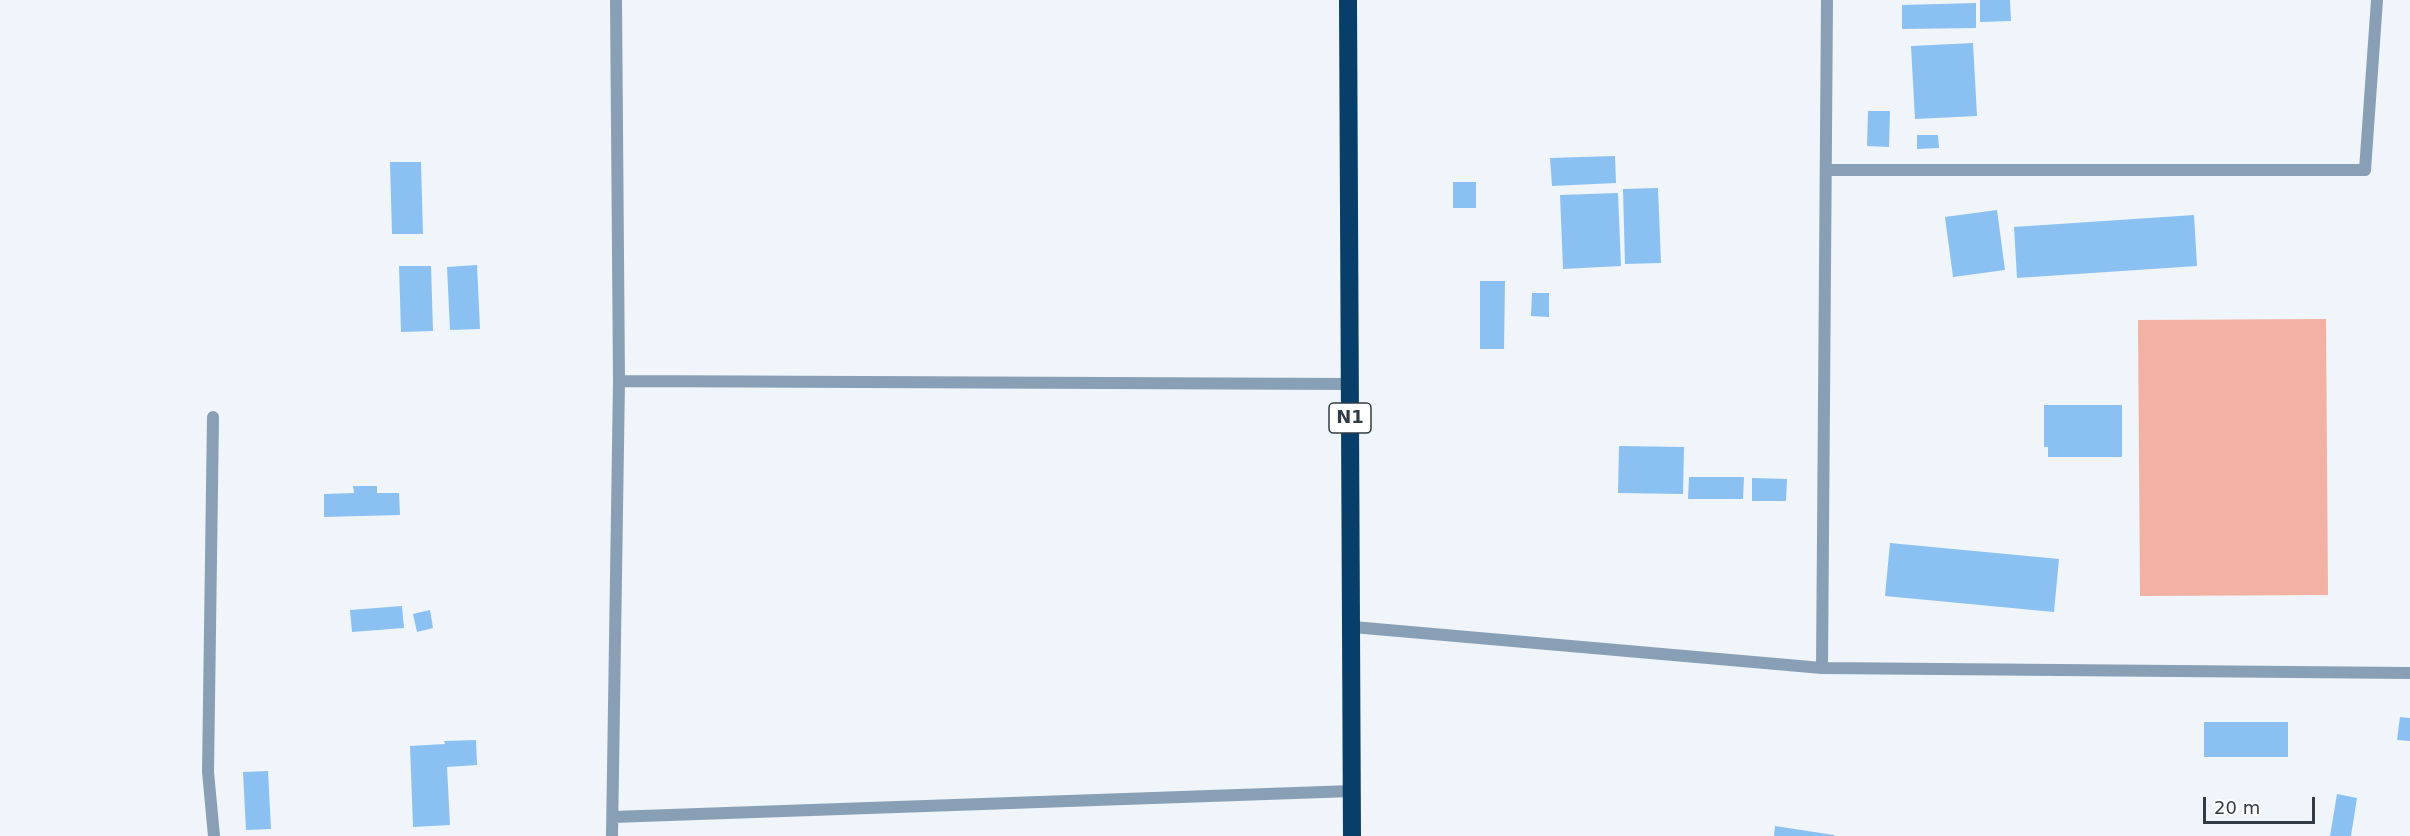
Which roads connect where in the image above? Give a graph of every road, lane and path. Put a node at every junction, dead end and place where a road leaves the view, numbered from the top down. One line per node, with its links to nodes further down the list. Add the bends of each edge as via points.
1 (616, 0): 6 (street)
2 (1348, 0): 7 (highway, N1)
3 (1827, 0): 5 (street)
4 (2377, 0): 5 (street, via 2365,170)
5 (1826, 171): 10 (street)
6 (619, 381): 7 (street); 13 (street)
7 (1350, 384): 9 (highway, N1)
8 (213, 417): 14 (street, via 208,772)
9 (1353, 627): 10 (street); 12 (highway, N1)
10 (1822, 668): 11 (street)
11 (2410, 673)
12 (1352, 791): 13 (street); 16 (highway, N1)
13 (613, 817): 15 (street)
14 (214, 836)
15 (612, 836)
16 (1352, 836)

